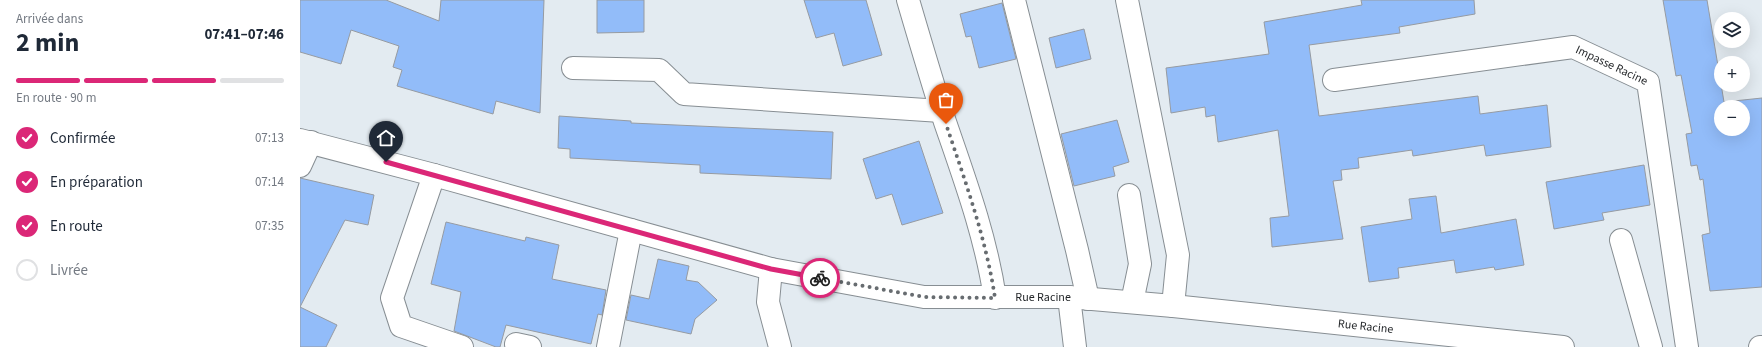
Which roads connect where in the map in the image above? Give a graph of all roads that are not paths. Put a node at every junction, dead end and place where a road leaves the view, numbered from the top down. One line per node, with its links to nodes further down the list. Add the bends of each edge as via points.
1 (908, 0): 6 (street)
2 (1014, 0): 15 (street, via 1077,250)
3 (1127, 0): 17 (street, via 1178,255)
4 (573, 68): 6 (street, via 659,70 684,94)
5 (1334, 80): 24 (street, Impasse Racine, via 1573,47 1648,82)
6 (942, 111): 14 (street, via 977,218)
7 (306, 141): 8 (street); 9 (street, Rue Racine)
8 (300, 166)
9 (434, 175): 11 (street, Rue Racine); 18 (street, via 392,298 401,326)
10 (1129, 195): 16 (street, via 1140,264)
11 (632, 230): 13 (street, Rue Racine); 19 (street)
12 (1622, 240): 23 (street)
13 (771, 269): 14 (street, Rue Racine, via 924,297); 20 (street, via 768,302)
14 (995, 298): 15 (street, Rue Racine)
15 (1078, 298): 16 (street, Rue Racine); 21 (street)
16 (1132, 302): 17 (street, Rue Racine)
17 (1173, 306): 22 (street, Rue Racine)
18 (462, 347)
19 (608, 347)
20 (780, 347)
21 (1075, 347)
22 (1563, 347)
23 (1651, 347)
24 (1687, 347)

